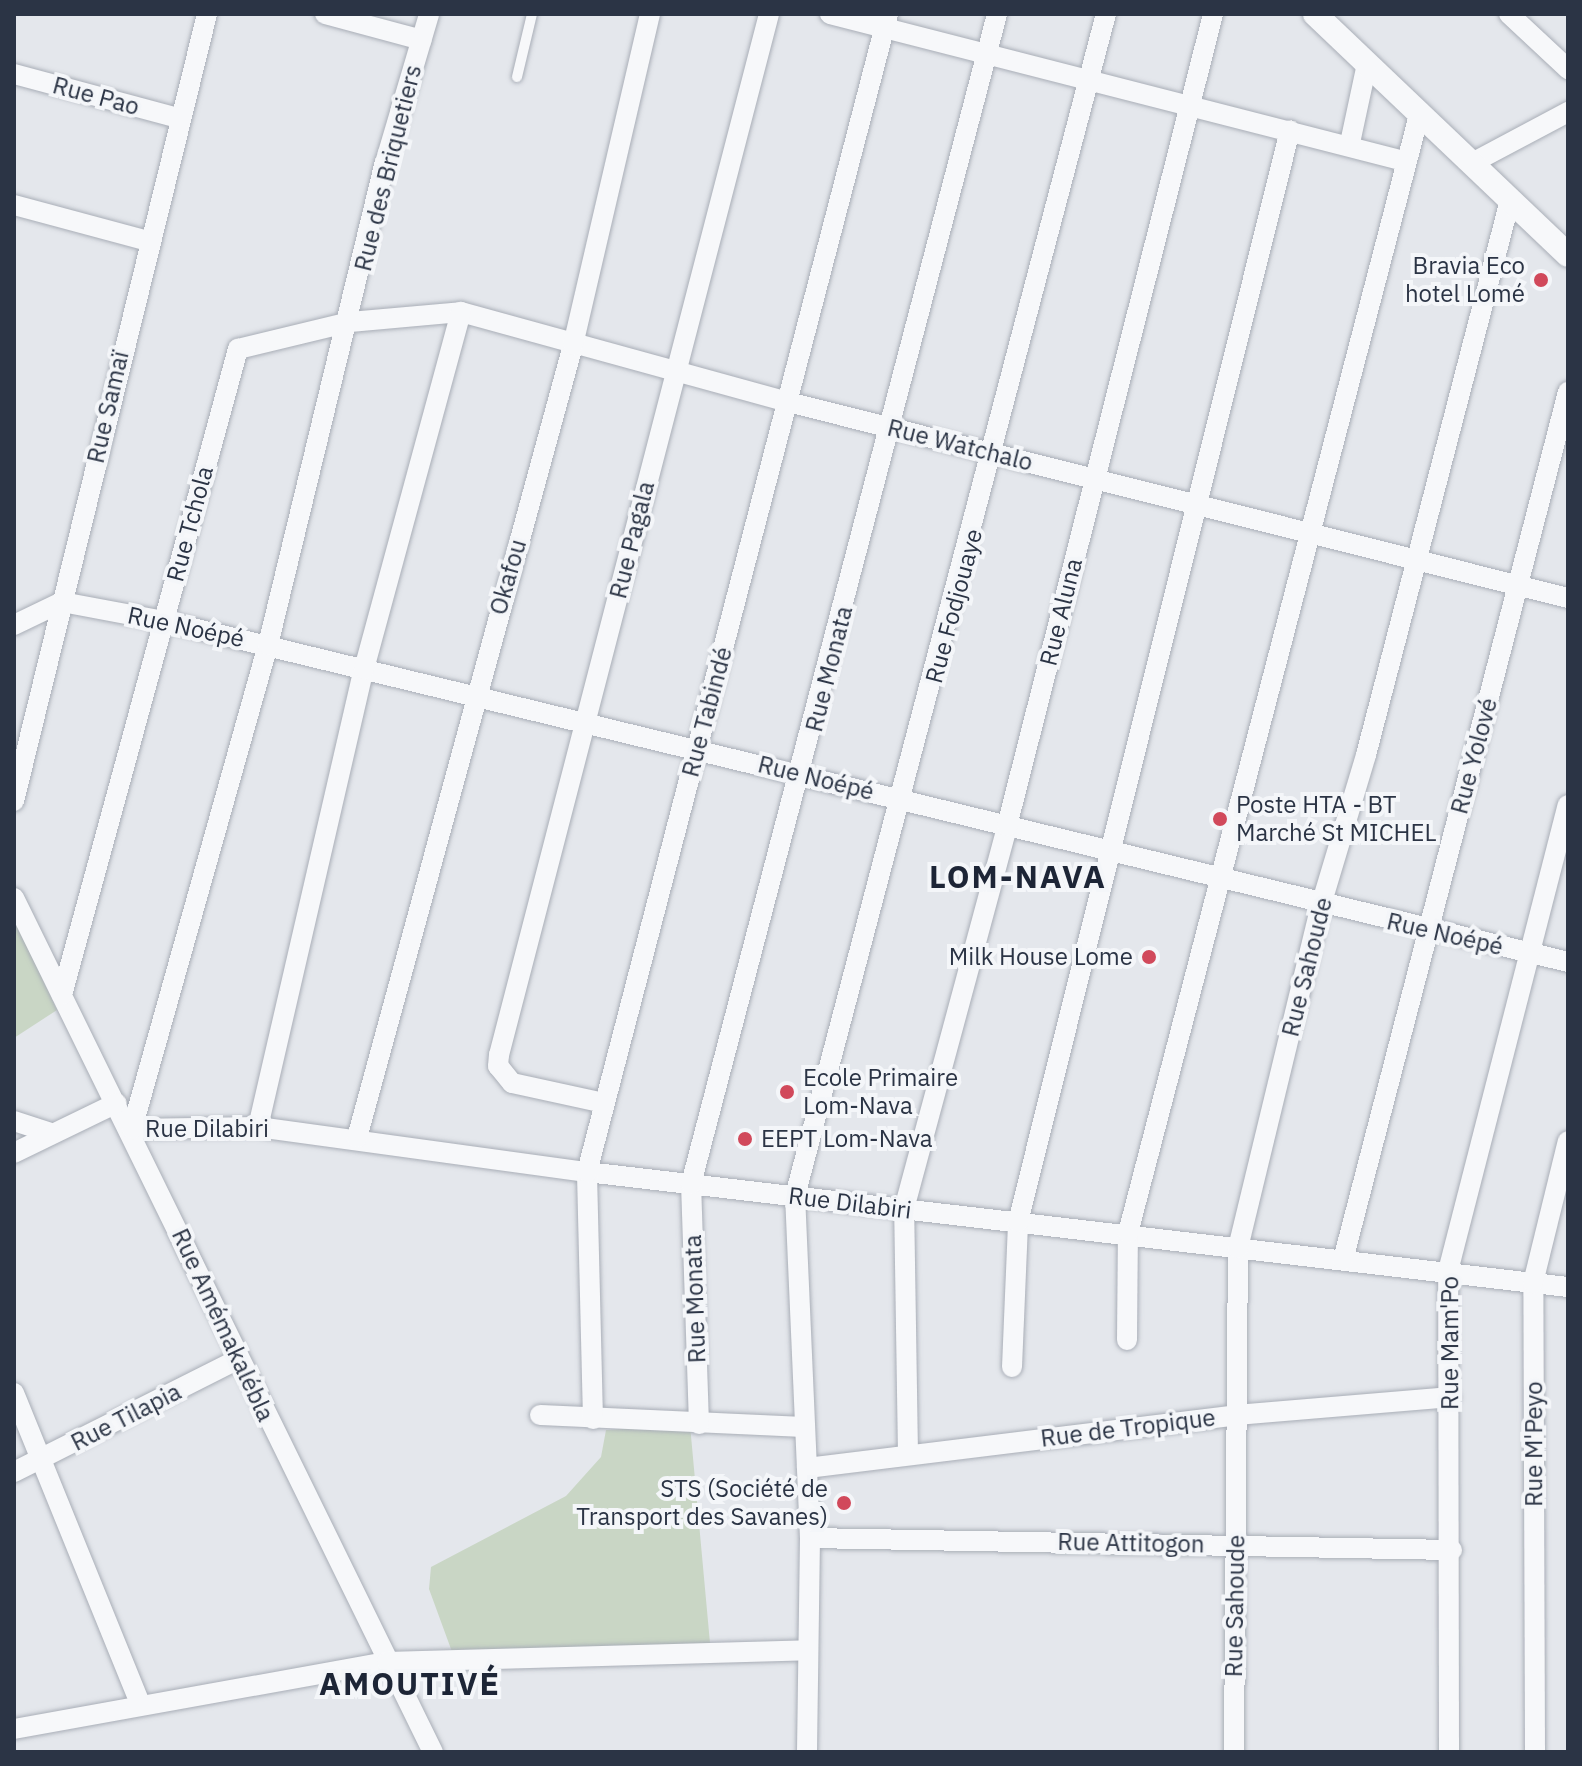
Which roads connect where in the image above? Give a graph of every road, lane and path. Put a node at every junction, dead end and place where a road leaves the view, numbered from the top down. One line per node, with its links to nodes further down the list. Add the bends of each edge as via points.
1 (207, 14): 24 (street, Rue Samaï)
2 (325, 14): 14 (street)
3 (429, 14): 14 (street, Rue des Briquetiers)
4 (532, 14): 19 (lane)
5 (650, 14): 35 (street, Okafou)
6 (769, 14): 36 (street, Rue Pagala)
7 (830, 14): 13 (street)
8 (997, 14): 15 (street, Rue Monata)
9 (1106, 14): 20 (street, Rue Fodjouaye)
10 (1213, 14): 21 (street, Rue Aluna)
11 (1315, 14): 16 (street)
12 (1509, 14): 17 (street)
13 (886, 21): 15 (street); 38 (street, Rue Tabindé)
14 (422, 40): 34 (street, Rue des Briquetiers, via 385,163)
15 (987, 53): 20 (street); 39 (street, Rue Monata)
16 (1367, 64): 23 (street); 26 (street)
17 (1568, 69)
18 (14, 74): 24 (street, Rue Pao)
19 (517, 77)
20 (1089, 77): 21 (street); 40 (street, Rue Fodjouaye)
21 (1191, 103): 25 (street); 41 (street, Rue Aluna)
22 (1568, 112): 28 (street)
23 (1419, 115): 27 (street); 28 (street)
24 (178, 118): 31 (street, Rue Samaï)
25 (1290, 130): 26 (street); 42 (street)
26 (1350, 143): 27 (street)
27 (1404, 161): 43 (street)
28 (1472, 163): 29 (street)
29 (1510, 200): 32 (street); 44 (street, Rue Sahoude)
30 (14, 205): 31 (street)
31 (148, 241): 47 (street, Rue Samaï)
32 (1568, 255)
33 (461, 312): 34 (street, Rue Watchalo); 35 (street, Rue Watchalo); 51 (street)
34 (350, 322): 48 (street, Rue Tchola, via 238,349); 50 (street, Rue des Briquetiers)
35 (573, 345): 36 (street, Rue Watchalo); 52 (street, Okafou)
36 (675, 371): 38 (street, Rue Watchalo); 53 (street, Rue Pagala)
37 (1568, 392): 45 (street, Rue Yolové)
38 (788, 402): 39 (street, Rue Watchalo); 54 (street, Rue Tabindé)
39 (890, 428): 40 (street, Rue Watchalo); 55 (street, Rue Monata)
40 (994, 453): 41 (street, Rue Watchalo); 56 (street, Rue Fodjouaye)
41 (1096, 478): 42 (street, Rue Watchalo); 59 (street, Rue Aluna)
42 (1197, 505): 43 (street, Rue Watchalo); 60 (street)
43 (1309, 534): 44 (street, Rue Watchalo); 61 (street)
44 (1414, 561): 45 (street, Rue Watchalo); 63 (street, Rue Sahoude, via 1366,755)
45 (1518, 585): 46 (street, Rue Watchalo); 64 (street, Rue Yolové)
46 (1568, 598)
47 (62, 602): 48 (street, Rue Noépé); 49 (street); 57 (street, Rue Samaï)
48 (164, 621): 50 (street, Rue Noépé); 67 (street, Rue Tchola)
49 (14, 625)
50 (268, 645): 51 (street, Rue Noépé); 72 (street, Rue des Briquetiers)
51 (364, 669): 52 (street, Rue Noépé); 71 (street)
52 (476, 693): 53 (street, Rue Noépé); 74 (street, Okafou)
53 (585, 720): 54 (street, Rue Noépé); 69 (street, Rue Pagala, via 498,1066 512,1083)
54 (697, 748): 55 (street, Rue Noépé); 69 (street, Rue Tabindé)
55 (802, 775): 56 (street, Rue Noépé); 78 (street, Rue Monata)
56 (902, 799): 59 (street, Rue Noépé); 79 (street, Rue Fodjouaye)
57 (14, 801)
58 (1568, 805): 65 (street, Rue Mam'Po)
59 (1007, 826): 60 (street, Rue Noépé); 80 (street, Rue Aluna)
60 (1112, 851): 61 (street, Rue Noépé); 81 (street)
61 (1218, 876): 63 (street, Rue Noépé); 82 (street)
62 (14, 898): 67 (street, Rue Amémakalébla)
63 (1321, 905): 64 (street, Rue Noépé); 83 (street, Rue Sahoude)
64 (1428, 930): 65 (street, Rue Noépé); 84 (street, Rue Yolové)
65 (1529, 953): 66 (street, Rue Noépé); 85 (street, Rue Mam'Po)
66 (1568, 962)
67 (62, 995): 68 (street, Rue Amémakalébla)
68 (117, 1103): 72 (street, Rue Amémakalébla); 73 (street)
69 (604, 1103): 77 (street, Rue Tabindé)
70 (14, 1121): 73 (street)
71 (258, 1127): 72 (street, Rue Dilabiri); 74 (street, Rue Dilabiri)
72 (132, 1129): 89 (street, Rue Amémakalébla)
73 (50, 1133): 76 (street)
74 (357, 1138): 77 (street, Rue Dilabiri)
75 (1568, 1141): 86 (street, Rue M'Peyo)
76 (14, 1153)
77 (587, 1172): 78 (street, Rue Dilabiri); 95 (street, Rue Tabindé)
78 (691, 1184): 79 (street, Rue Dilabiri); 96 (street, Rue Monata)
79 (795, 1196): 80 (street, Rue Dilabiri); 97 (street, Rue Fodjouaye)
80 (904, 1209): 81 (street, Rue Dilabiri); 98 (street, Rue Aluna)
81 (1018, 1222): 82 (street, Rue Dilabiri); 90 (street)
82 (1128, 1233): 83 (street, Rue Dilabiri); 88 (street)
83 (1238, 1248): 84 (street, Rue Dilabiri); 94 (street, Rue Sahoude)
84 (1343, 1260): 85 (street, Rue Dilabiri)
85 (1448, 1271): 86 (street, Rue Dilabiri); 92 (street, Rue Mam'Po)
86 (1533, 1283): 87 (street, Rue Dilabiri); 113 (street, Rue M'Peyo)
87 (1568, 1287)
88 (1127, 1340)
89 (237, 1360): 99 (street, Rue Tilapia); 106 (street, Rue Amémakalébla)
90 (1012, 1367)
91 (14, 1393): 99 (street)
92 (1450, 1397): 94 (street, Rue de Tropique); 104 (street, Rue Mam'Po)
93 (540, 1415): 95 (street)
94 (1237, 1415): 98 (street, Rue de Tropique); 103 (street, Rue Sahoude)
95 (593, 1419): 96 (street)
96 (699, 1424): 97 (street)
97 (805, 1427): 100 (street, Rue Fodjouaye)
98 (908, 1454): 100 (street, Rue de Tropique)
99 (45, 1458): 101 (street, Rue Tilapia); 107 (street)
100 (807, 1468): 102 (street, Rue Fodjouaye)
101 (14, 1472)
102 (810, 1538): 103 (street, Rue Attitogon); 105 (street, Rue Fodjouaye)
103 (1236, 1544): 104 (street, Rue Attitogon); 111 (street, Rue Sahoude)
104 (1452, 1550): 112 (street, Rue Mam'Po)
105 (808, 1650): 106 (street); 110 (street, Rue Fodjouaye)
106 (387, 1662): 107 (street); 109 (street, Rue Amémakalébla)
107 (141, 1705): 108 (street)
108 (14, 1729)
109 (433, 1752)
110 (807, 1752)
111 (1234, 1752)
112 (1449, 1752)
113 (1535, 1752)

